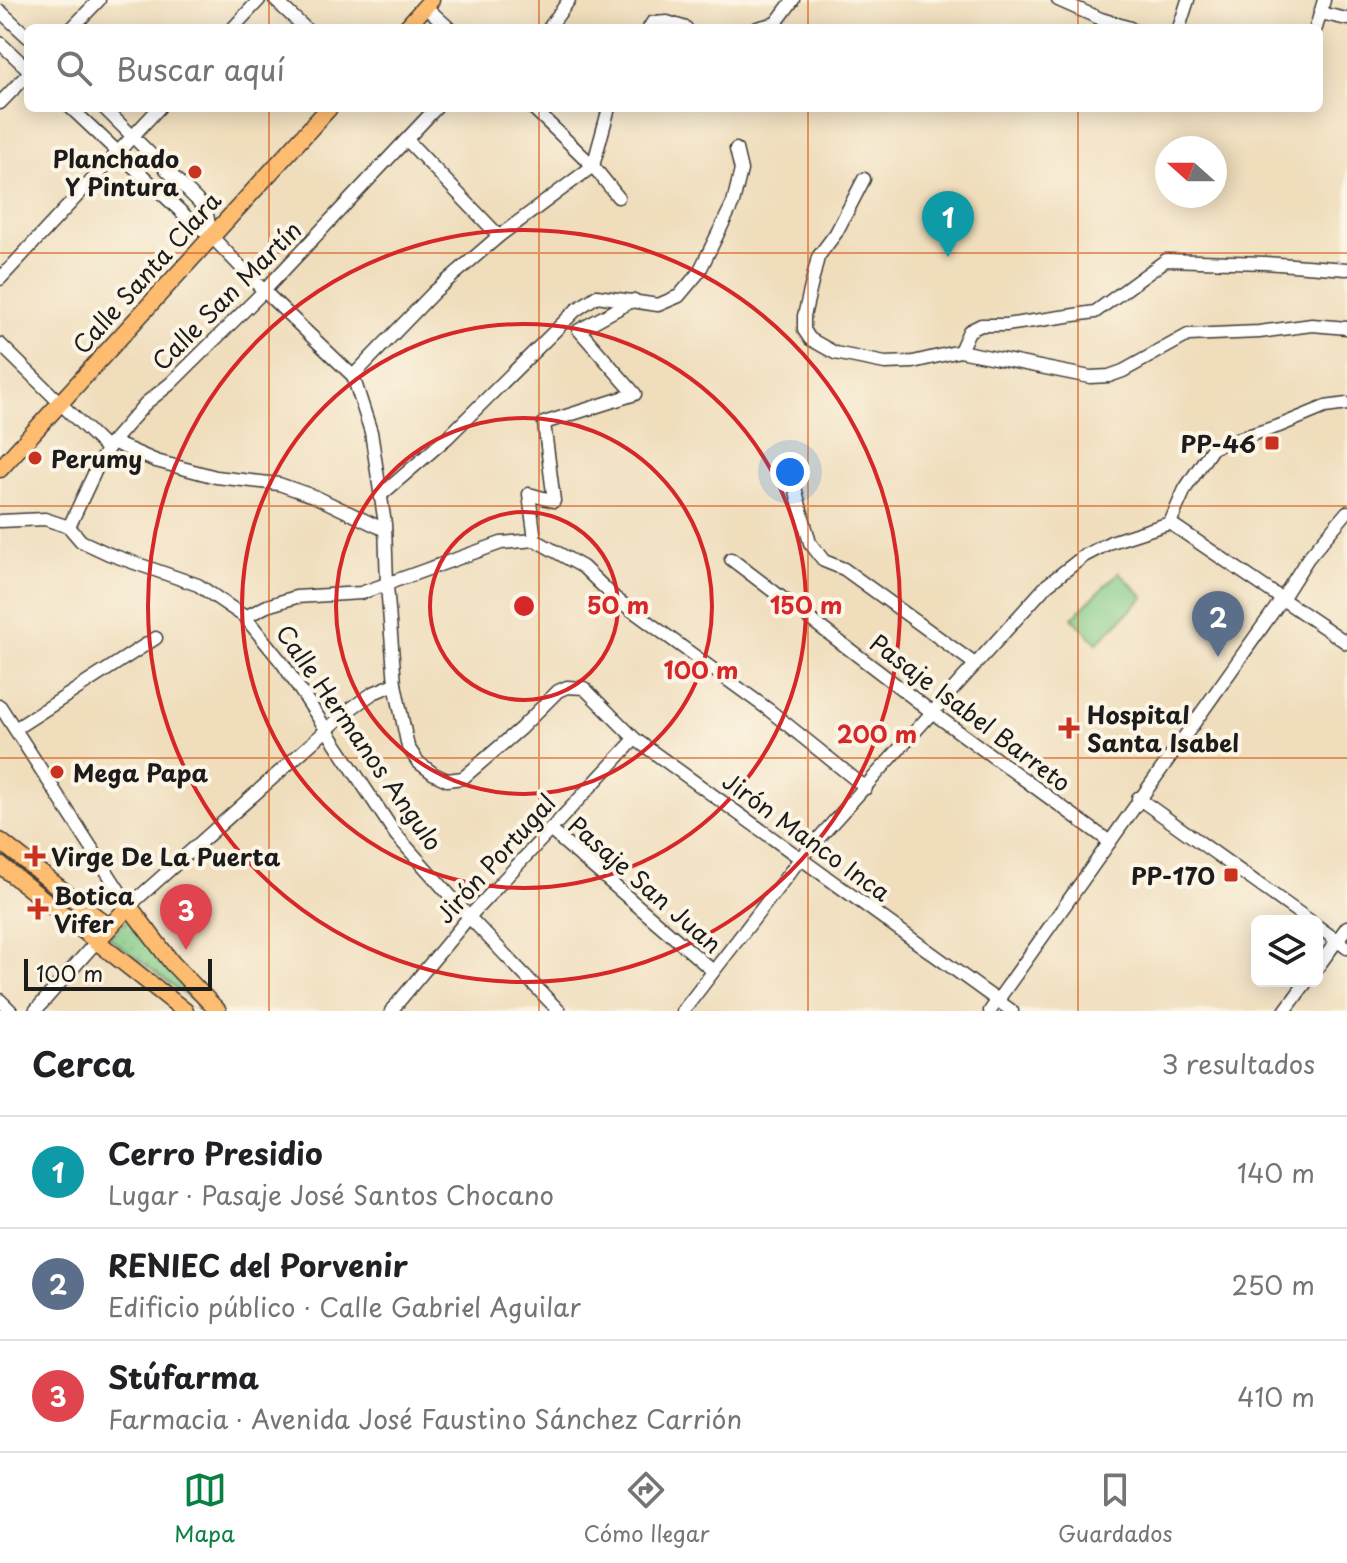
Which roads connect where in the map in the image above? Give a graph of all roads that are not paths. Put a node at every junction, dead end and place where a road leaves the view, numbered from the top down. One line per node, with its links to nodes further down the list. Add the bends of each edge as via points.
1 (99, 0): 12 (street)
2 (259, 0): 13 (street)
3 (275, 0): 14 (street)
4 (569, 0): 17 (street)
5 (793, 0): 20 (street)
6 (1058, 0): 21 (street)
7 (1188, 0): 22 (street)
8 (429, 4): 15 (main road); 16 (street)
9 (1322, 7): 11 (street)
10 (0, 11): 23 (street)
11 (1347, 19)
12 (76, 24)
13 (237, 24)
14 (301, 24)
15 (410, 24)
16 (446, 24)
17 (552, 24)
18 (651, 24): 19 (street)
19 (673, 24)
20 (772, 24)
21 (1117, 24)
22 (1180, 24)
23 (24, 33)
24 (0, 43): 25 (street)
25 (24, 67)
26 (24, 76): 27 (street)
27 (0, 103)
28 (75, 112): 38 (street)
29 (108, 112): 35 (street)
30 (155, 112): 35 (street)
31 (325, 112): 42 (main road, Calle Santa Clara)
32 (432, 112): 36 (street, Calle San Martín)
33 (537, 112): 39 (street)
34 (608, 112): 39 (street)
35 (133, 135): 38 (street); 42 (street, via 206,209)
36 (407, 140): 43 (street); 46 (street, Calle San Martín)
37 (736, 149): 47 (street, via 741,170 733,203 699,272 679,296 658,305)
38 (119, 151): 42 (street); 45 (street)
39 (593, 166): 41 (street); 43 (street)
40 (864, 179): 50 (street, via 818,257 804,330 835,353 885,363)
41 (618, 197)
42 (211, 236): 46 (street); 52 (main road, Calle Santa Clara)
43 (499, 236): 51 (street, via 434,292)
44 (1347, 269): 50 (street, via 1166,260 1095,312 981,325 969,331)
45 (0, 279)
46 (264, 291): 51 (street); 54 (street, Calle San Martín, via 146,403)
47 (634, 300): 57 (street, via 597,296 576,310 448,437); 63 (street, via 579,330 635,394 544,423 554,501 529,494)
48 (1347, 328): 50 (street, via 1312,325 1188,335 1109,376 1090,377)
49 (0, 344): 52 (street)
50 (960, 351)
51 (353, 376): 57 (street, via 371,432)
52 (59, 403): 54 (street); 55 (main road, Calle Santa Clara)
53 (1347, 404): 60 (street, via 1213,447)
54 (110, 446): 61 (street, Calle San Martín); 62 (street, via 216,477 279,484)
55 (0, 469)
56 (794, 484): 70 (street, via 810,543 824,561 844,569)
57 (381, 495): 62 (street)
58 (1347, 512): 66 (street)
59 (0, 521): 61 (street, Calle Hermanos Angulo, via 45,519)
60 (1170, 523): 66 (street); 70 (street, via 1084,556 1047,585)
61 (69, 527): 67 (street, Calle Hermanos Angulo, via 81,541 109,554 198,585)
62 (385, 530): 65 (street)
63 (535, 540): 65 (street, via 501,543); 77 (street, via 583,567 615,598)
64 (731, 559): 73 (street, Pasaje Isabel Barreto)
65 (387, 585): 67 (street, via 361,593 296,597); 71 (street)
66 (1282, 599): 69 (street); 78 (street)
67 (245, 617): 75 (street, Calle Hermanos Angulo, via 283,664)
68 (156, 638): 74 (street)
69 (1347, 643)
70 (975, 664): 73 (street)
71 (395, 684): 75 (street, via 373,693); 76 (street, Jirón Manco Inca, via 408,747 418,762 447,780 463,778 567,687 584,688)
72 (0, 706): 74 (street)
73 (933, 713): 77 (street); 81 (street, Pasaje Isabel Barreto)
74 (9, 728): 84 (street)
75 (325, 731): 84 (street); 86 (street, Calle Hermanos Angulo, via 396,835)
76 (635, 739): 79 (street, Jirón Portugal); 82 (street, Jirón Manco Inca)
77 (866, 788): 82 (street)
78 (1138, 798): 81 (street); 85 (street)
79 (550, 830): 86 (street, Jirón Portugal); 93 (street, Pasaje San Juan)
80 (0, 841): 87 (main road)
81 (1110, 842): 96 (street)
82 (800, 859): 93 (street); 96 (street, Jirón Manco Inca)
83 (0, 865): 90 (main road)
84 (129, 906): 87 (main road); 100 (main road, via 172,963)
85 (1302, 915)
86 (469, 917): 101 (street, Jirón Portugal); 102 (street, Calle Hermanos Angulo)
87 (109, 927): 90 (main road)
88 (1347, 927): 91 (street)
89 (1323, 930): 91 (street)
90 (96, 942): 98 (street); 99 (main road)
91 (1342, 944): 92 (street)
92 (1323, 962)
93 (713, 971): 103 (street)
94 (1303, 987): 105 (street)
95 (0, 1000): 97 (street)
96 (994, 1006): 104 (street, Jirón Manco Inca)
97 (11, 1011)
98 (35, 1011)
99 (185, 1011)
100 (218, 1011)
101 (391, 1011)
102 (559, 1011)
103 (683, 1011)
104 (1012, 1011)
105 (1285, 1011)

